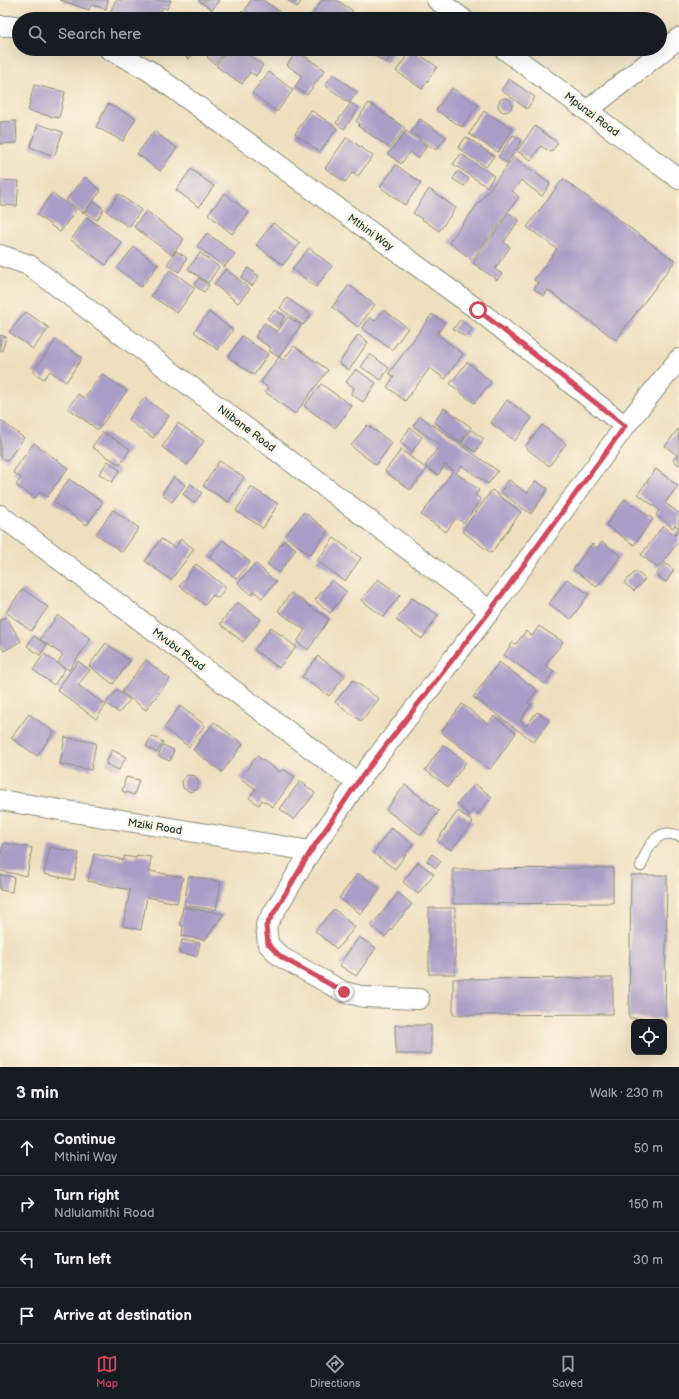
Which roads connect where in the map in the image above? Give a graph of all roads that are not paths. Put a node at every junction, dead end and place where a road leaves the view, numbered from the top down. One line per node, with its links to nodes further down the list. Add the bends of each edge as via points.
1 (437, 0): 2 (street)
2 (453, 12)
3 (0, 26): 4 (street)
4 (12, 26)
5 (679, 38): 6 (street)
6 (667, 47)
7 (122, 56): 14 (street, Mthini Way, via 148,70 478,310)
8 (514, 56): 10 (street, Mpunzi Road)
9 (656, 56): 10 (street)
10 (588, 110): 11 (street, Mpunzi Road)
11 (679, 179)
12 (0, 255): 16 (street, Ntibane Road, via 29,265)
13 (679, 360): 14 (street)
14 (625, 426): 16 (street)
15 (0, 515): 17 (street, Mvubu Road)
16 (490, 611): 17 (street)
17 (357, 783): 20 (street)
18 (0, 800): 20 (street, Mziki Road)
19 (679, 836): 21 (lane, via 662,834 654,839)
20 (311, 851): 22 (street, via 266,926 268,944 281,957 344,992 365,997)
21 (640, 866)
22 (419, 999)

